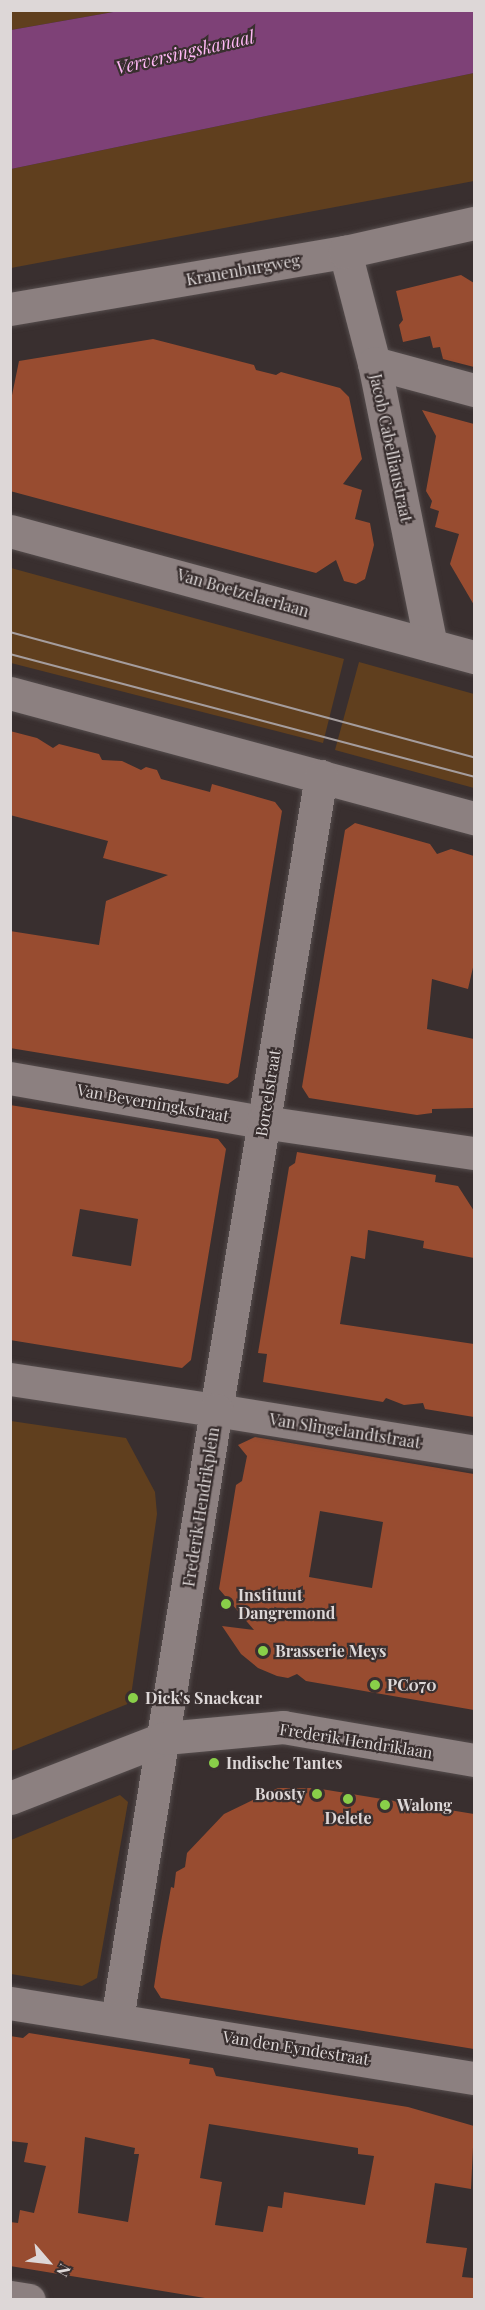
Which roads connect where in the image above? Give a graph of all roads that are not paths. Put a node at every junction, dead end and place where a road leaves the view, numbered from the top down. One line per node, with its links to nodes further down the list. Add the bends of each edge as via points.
1 (474, 223): 2 (street, Kranenburgweg)
2 (345, 252): 3 (street, Kranenburgweg); 4 (street, Jacob Cabelliaustraat)
3 (10, 309)
4 (374, 363): 5 (street); 7 (street, Jacob Cabelliaustraat)
5 (474, 390)
6 (10, 531): 7 (street, Van Boetzelaerlaan)
7 (431, 645): 8 (street, Van Boetzelaerlaan)
8 (474, 657)
9 (10, 693): 10 (street)
10 (321, 776): 11 (street); 13 (street, Boreelstraat)
11 (474, 818)
12 (10, 1078): 13 (street, Van Beverningkstraat)
13 (263, 1122): 14 (street, Van Beverningkstraat); 16 (street, Boreelstraat)
14 (474, 1153)
15 (10, 1379): 16 (street, Frederik Hendrikplein)
16 (216, 1410): 17 (street, Van Slingelandtstraat); 18 (street, Frederik Hendrikplein)
17 (474, 1452)
18 (165, 1738): 19 (street, Frederik Hendriklaan, via 283,1727); 20 (street); 22 (street, Frederik Hendrikplein)
19 (474, 1760)
20 (10, 1798)
21 (10, 2003): 22 (street)
22 (117, 2019): 23 (street, Van den Eyndestraat)
23 (474, 2078)
24 (10, 2297): 25 (street)
25 (28, 2300)

